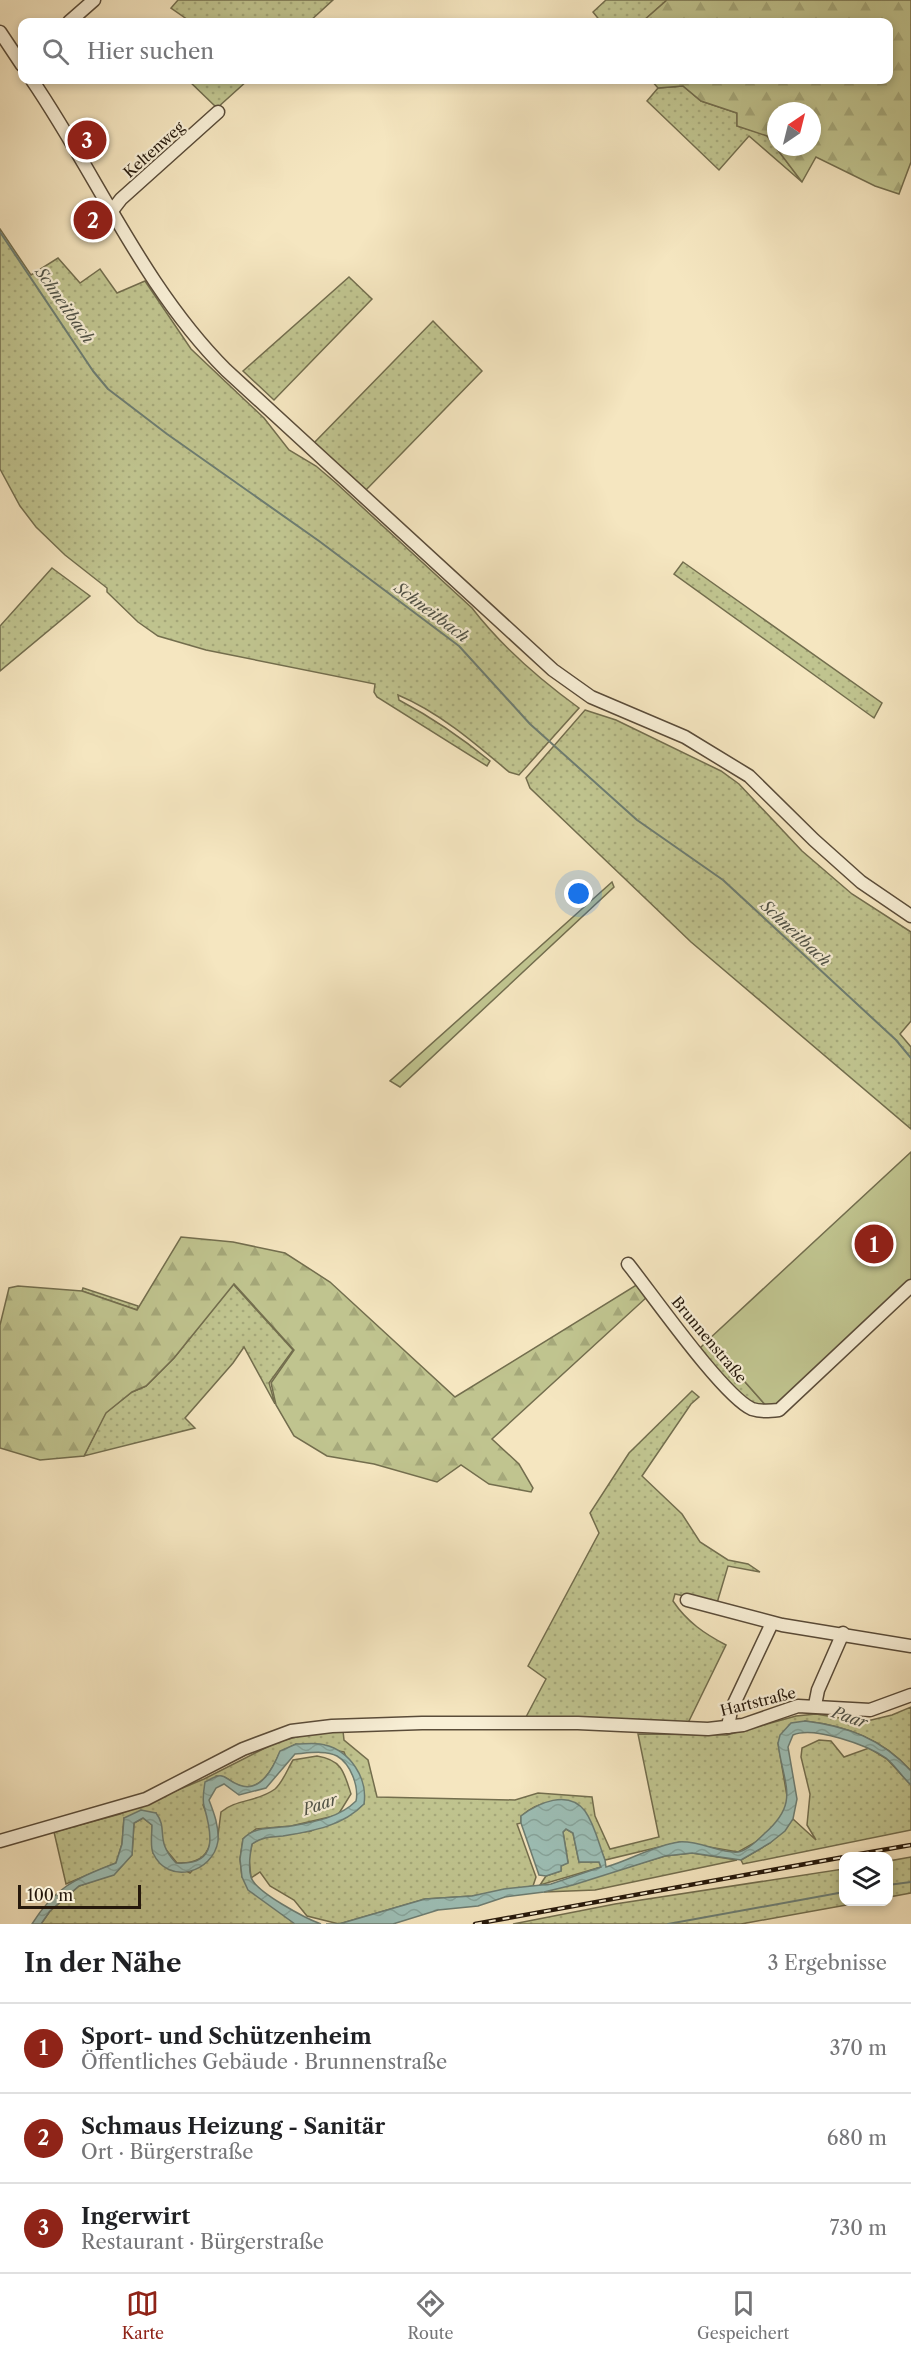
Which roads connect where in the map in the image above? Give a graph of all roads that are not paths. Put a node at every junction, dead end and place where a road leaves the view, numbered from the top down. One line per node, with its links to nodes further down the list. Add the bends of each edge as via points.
1 (94, 0): 2 (street)
2 (74, 18)
3 (0, 32): 4 (street)
4 (18, 56)
5 (34, 84): 7 (street)
6 (218, 112): 7 (street, Keltenweg)
7 (111, 212): 8 (street, via 190,330 226,370 553,670 591,697 685,737 749,776 861,882)
8 (911, 916)
9 (628, 1264): 10 (street, Brunnenstraße, via 718,1378 751,1408 765,1412 779,1410)
10 (911, 1286)
11 (687, 1600): 12 (street)
12 (772, 1623): 13 (street); 17 (street, via 731,1710)
13 (843, 1633): 14 (street); 16 (street)
14 (911, 1646)
15 (911, 1695): 16 (street, Hartstraße, via 870,1710)
16 (815, 1705): 17 (street, Hartstraße, via 787,1708)
17 (729, 1727): 18 (street, Hartstraße, via 681,1730 578,1723 422,1723 332,1725 291,1731 243,1749 146,1799)
18 (0, 1841)

